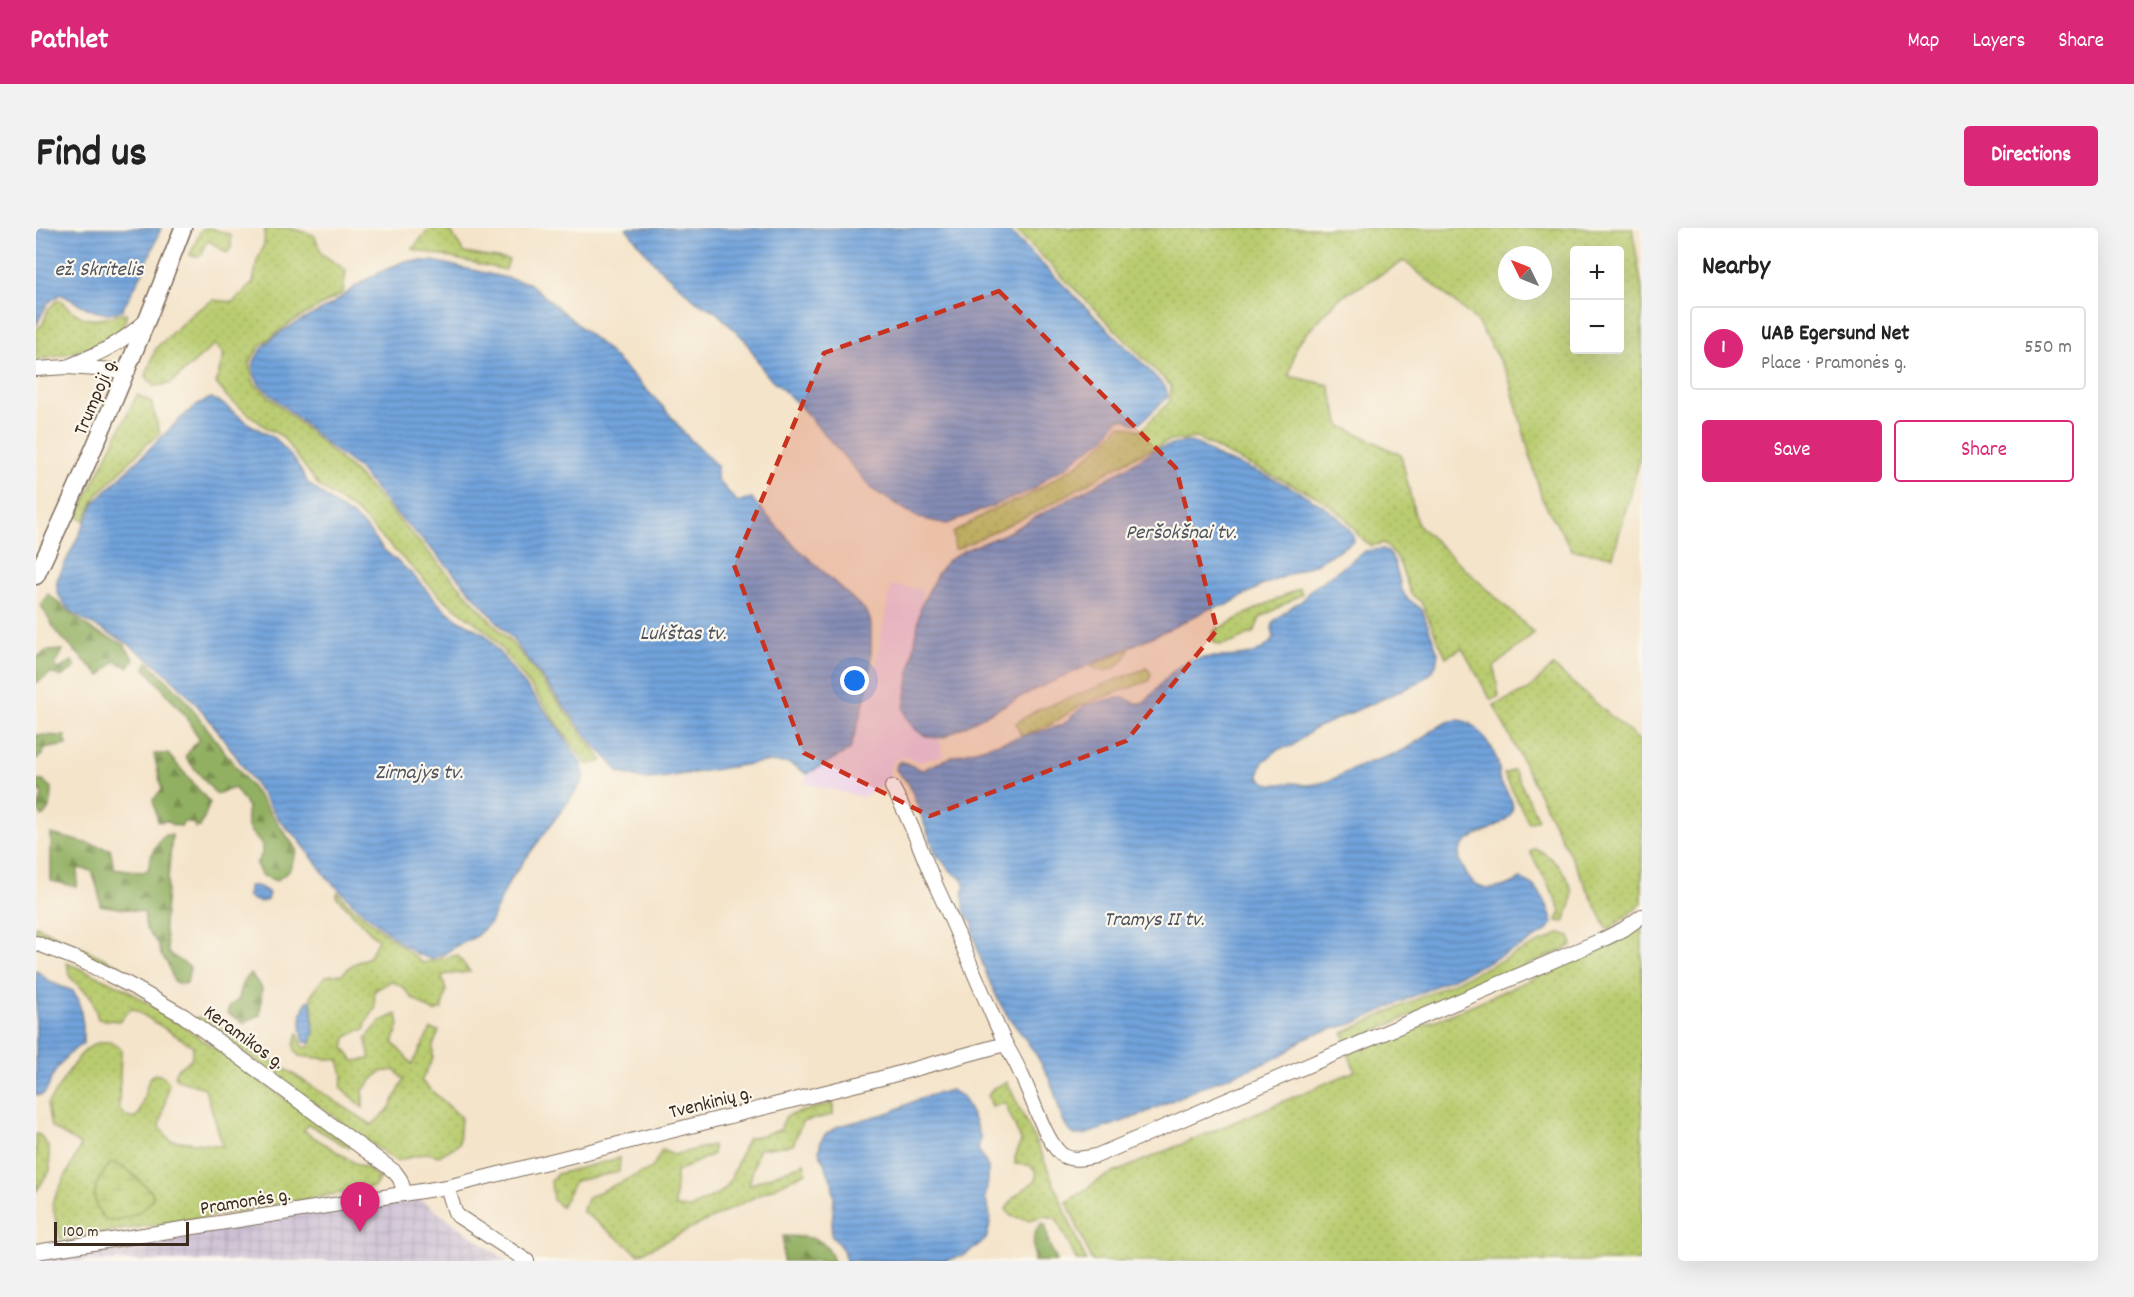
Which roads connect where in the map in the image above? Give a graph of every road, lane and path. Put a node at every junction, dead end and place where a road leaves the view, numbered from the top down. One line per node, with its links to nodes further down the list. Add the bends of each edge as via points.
1 (183, 228): 2 (main road, Trumpoji g.)
2 (149, 318): 3 (street); 6 (main road, Trumpoji g.)
3 (105, 352): 4 (street); 6 (street, via 115,356)
4 (66, 367): 5 (street); 6 (street)
5 (36, 369)
6 (128, 370): 7 (main road, Trumpoji g.)
7 (36, 576)
8 (892, 787): 11 (street)
9 (1642, 916): 11 (street, via 1604,939 1081,1159 1060,1153)
10 (36, 943): 14 (street, Keramikos g., via 84,962 188,1019 395,1172)
11 (1005, 1044): 12 (street, Tvenkinių g.)
12 (447, 1187): 13 (street, Tvenkinių g.); 16 (street, via 458,1216)
13 (424, 1191): 14 (street, Pramonės g.)
14 (405, 1194): 15 (street, Pramonės g.)
15 (36, 1252)
16 (527, 1261)

